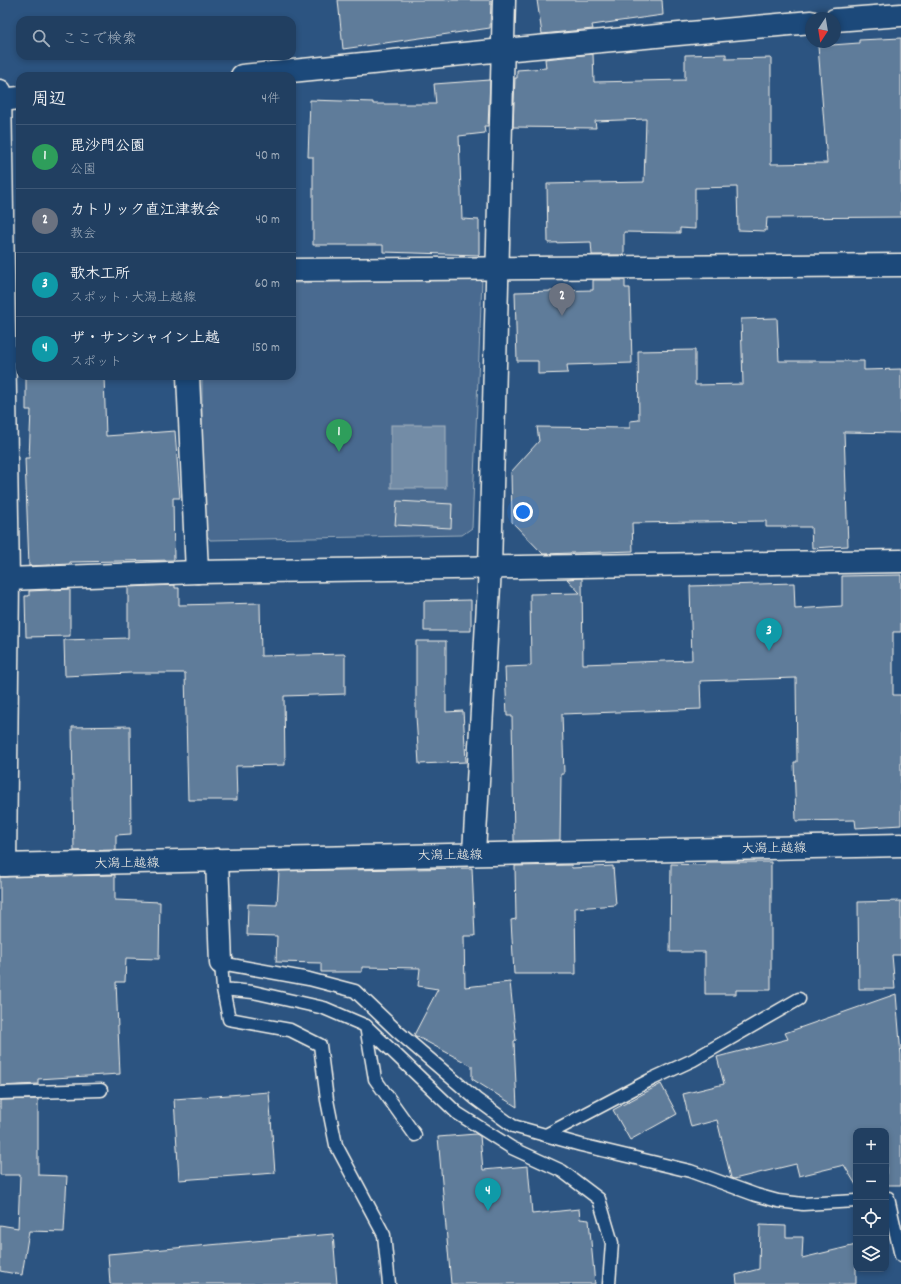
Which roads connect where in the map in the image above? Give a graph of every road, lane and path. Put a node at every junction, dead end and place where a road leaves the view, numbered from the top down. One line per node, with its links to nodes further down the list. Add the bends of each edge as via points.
1 (504, 0): 5 (street)
2 (901, 15): 3 (street)
3 (841, 20)
4 (805, 23): 5 (street)
5 (503, 50): 6 (street); 11 (street)
6 (282, 72)
7 (0, 91): 9 (street)
8 (16, 98): 9 (street)
9 (0, 100): 13 (street)
10 (901, 265): 11 (street)
11 (496, 268): 12 (street); 16 (street)
12 (296, 270)
13 (7, 275): 18 (street)
14 (188, 380): 17 (street)
15 (901, 561): 16 (street)
16 (490, 568): 17 (street); 20 (street)
17 (197, 572): 18 (street)
18 (8, 580): 22 (street)
19 (901, 845): 20 (street, 大潟上越線)
20 (474, 853): 21 (street, 大潟上越線)
21 (217, 860): 22 (street, 大潟上越線); 23 (street)
22 (3, 865)
23 (221, 963): 24 (lane); 30 (lane, via 310,979 355,991 396,1031 495,1114 513,1126)
24 (222, 989): 26 (lane, via 253,992 324,1008); 34 (lane, via 229,1019 290,1030 320,1045 336,1145 384,1235)
25 (800, 999): 30 (lane, via 693,1060)
26 (366, 1026): 29 (lane, via 375,1079); 35 (lane, via 457,1113 512,1148 562,1171 599,1199 612,1243)
27 (101, 1090): 28 (lane)
28 (0, 1093)
29 (415, 1135)
30 (546, 1135): 32 (lane, via 690,1171 756,1196 778,1201 809,1204)
31 (888, 1200): 33 (lane)
32 (853, 1201)
33 (901, 1256)
34 (389, 1284)
35 (609, 1284)

